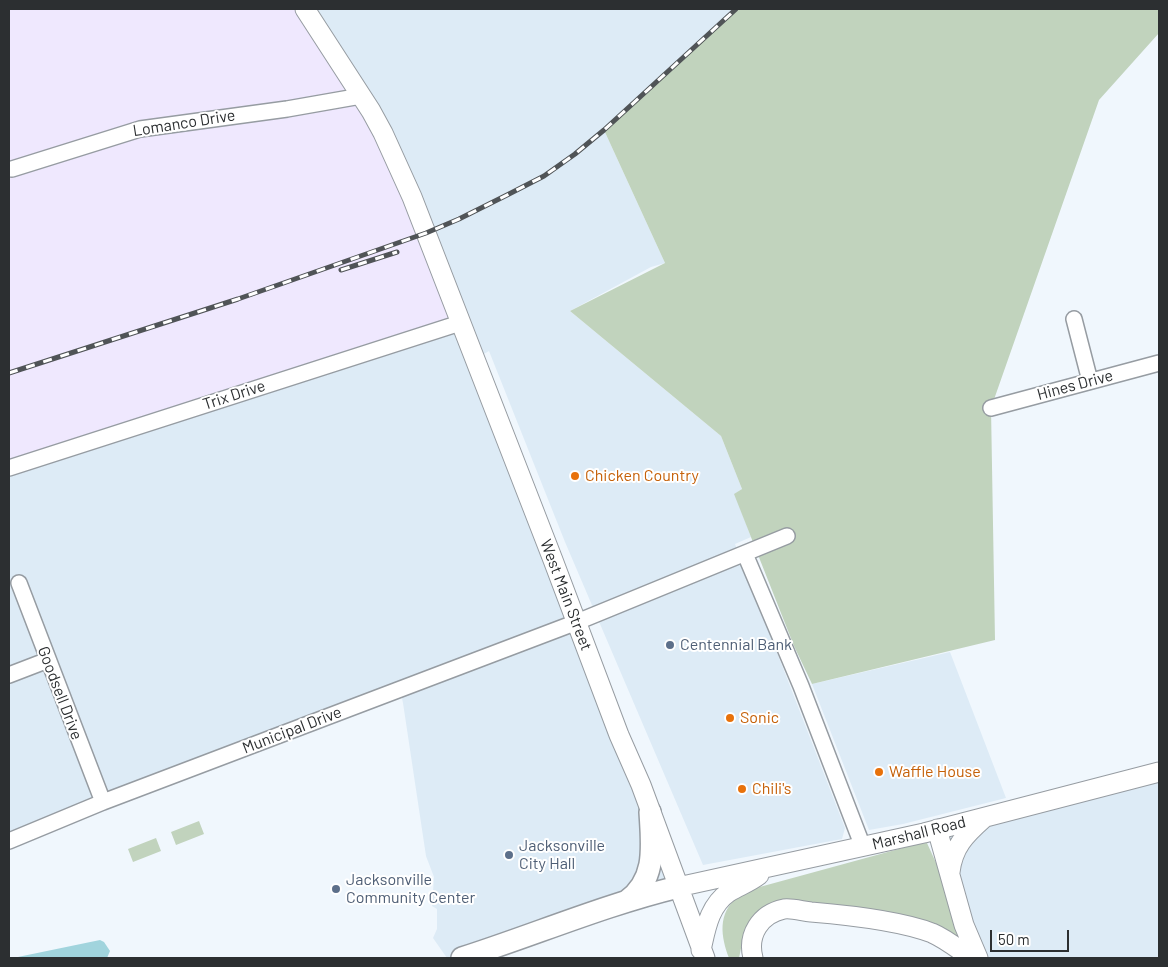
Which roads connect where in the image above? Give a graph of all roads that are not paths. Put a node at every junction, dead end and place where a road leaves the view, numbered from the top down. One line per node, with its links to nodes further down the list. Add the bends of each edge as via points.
1 (305, 9): 2 (main road, West Main Street)
2 (361, 96): 3 (street, Lomanco Drive, via 140,129); 5 (main road, West Main Street, via 384,133)
3 (12, 169)
4 (1074, 320): 7 (street)
5 (460, 323): 9 (street, Trix Drive); 13 (main road, West Main Street)
6 (1159, 363): 7 (street, Hines Drive)
7 (1090, 381): 8 (street, Hines Drive)
8 (991, 408)
9 (9, 468)
10 (787, 536): 11 (street, Municipal Drive)
11 (745, 554): 13 (street, Municipal Drive); 22 (street, via 801,686)
12 (19, 583): 14 (street, Goodsell Drive)
13 (577, 622): 17 (street, Municipal Drive); 18 (main road, West Main Street)
14 (48, 660): 15 (street); 17 (street, Goodsell Drive)
15 (9, 674)
16 (1159, 772): 19 (main road, Marshall Road)
17 (103, 802): 21 (street, Municipal Drive)
18 (650, 812): 25 (main road, West Main Street); 26 (highway, via 652,852 647,878 635,895)
19 (986, 817): 20 (main road, Marshall Road); 24 (main road, via 959,844 951,861)
20 (937, 829): 22 (main road, Marshall Road); 24 (main road)
21 (9, 841)
22 (863, 848): 23 (main road, Marshall Road)
23 (770, 867): 25 (main road, Marshall Road); 27 (main road, via 720,899 709,918)
24 (950, 874): 31 (main road, via 964,925)
25 (678, 887): 26 (highway); 27 (main road, West Main Street)
26 (625, 902): 28 (highway)
27 (703, 954)
28 (462, 958)
29 (753, 958): 30 (main road, via 752,936 757,926 785,909 920,929 945,940)
30 (970, 958)
31 (978, 958)

